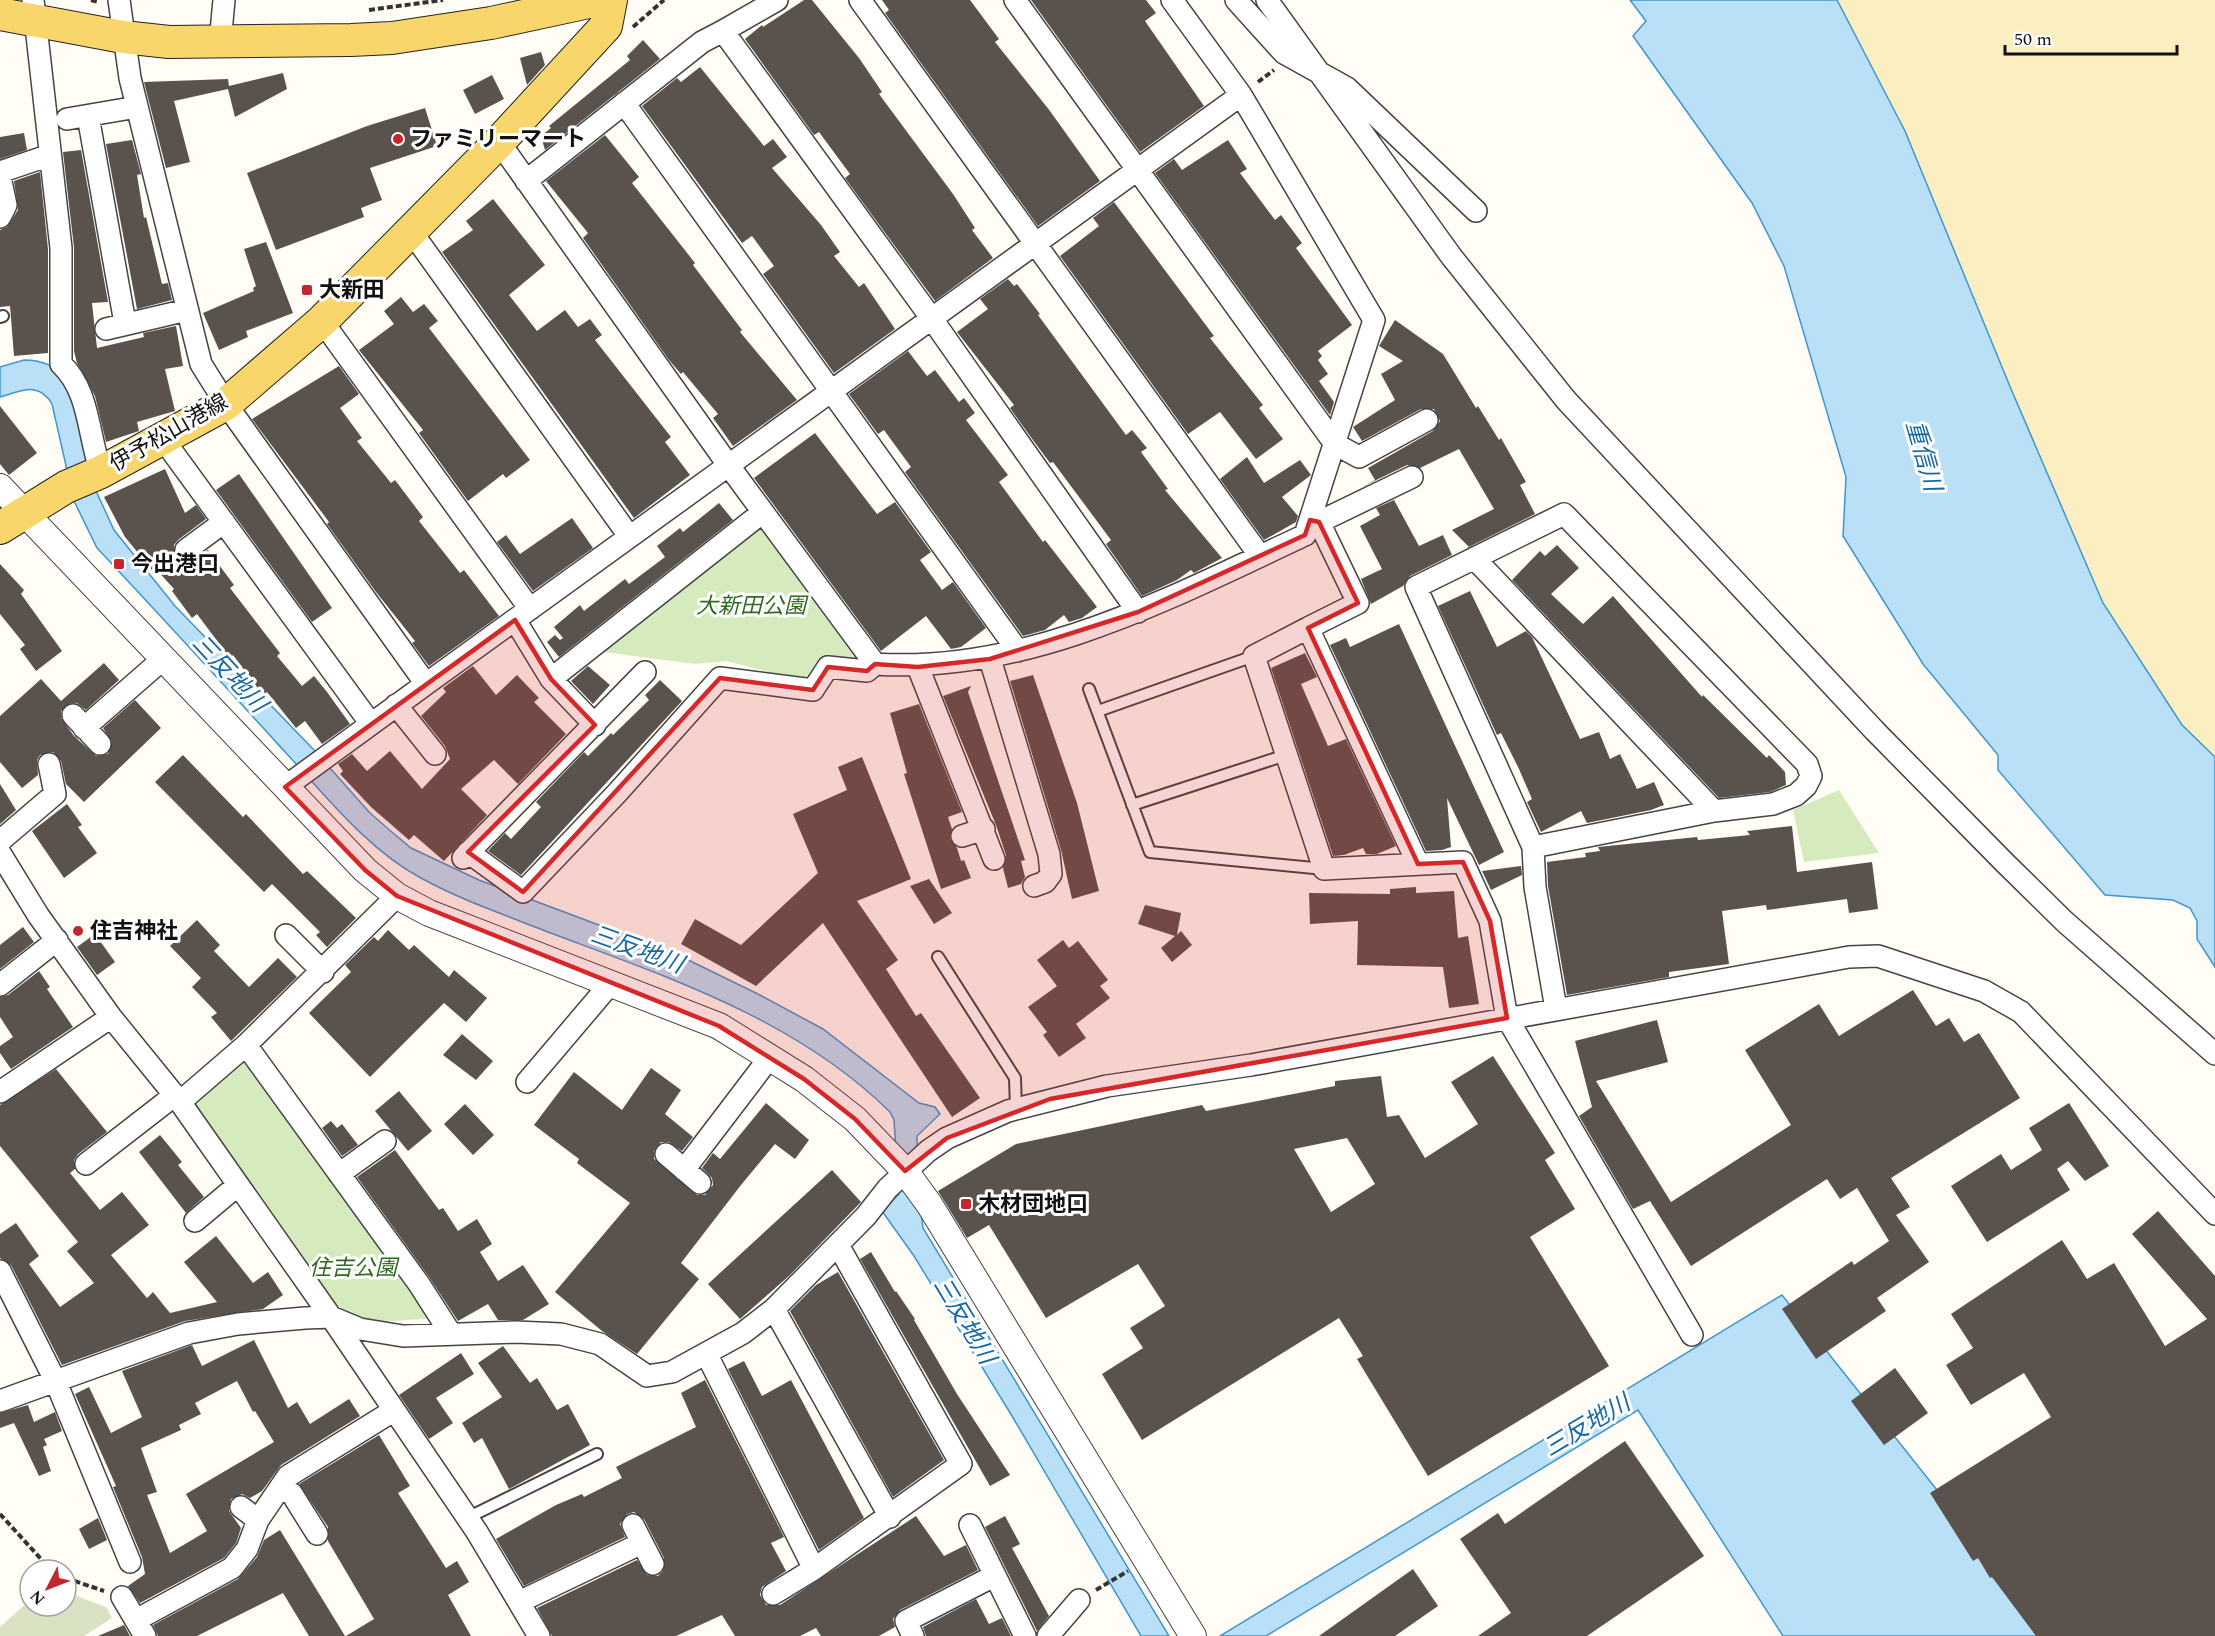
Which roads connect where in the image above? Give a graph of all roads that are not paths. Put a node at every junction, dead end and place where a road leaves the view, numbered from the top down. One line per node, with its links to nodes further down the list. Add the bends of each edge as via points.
1 (118, 0): 13 (street)
2 (224, 0): 14 (street)
3 (777, 0): 12 (street)
4 (860, 0): 29 (street)
5 (1015, 0): 23 (street)
6 (1172, 0): 16 (street)
7 (1236, 0): 15 (street, via 1284,53)
8 (1267, 0): 15 (street)
9 (594, 1): 14 (main road, 伊予松山港線, via 491,23 392,38); 21 (main road, 伊予松山港線, via 606,26)
10 (34, 10): 11 (main road, 伊予松山港線); 13 (main road, 伊予松山港線); 22 (street)
11 (0, 14)
12 (723, 31): 17 (street, via 702,42); 31 (street)
13 (123, 37): 14 (main road, 伊予松山港線); 18 (street)
14 (220, 43)
15 (1319, 71): 26 (street, via 1347,88); 94 (street, via 1451,256 1566,400 1875,731 2005,863 2064,921)
16 (1241, 95): 23 (street); 37 (street, via 1374,320)
17 (624, 104): 25 (street); 33 (street)
18 (137, 107): 19 (street); 30 (street)
19 (88, 116): 20 (street); 30 (street, via 115,326)
20 (67, 119)
21 (499, 142): 25 (street); 28 (main road, 伊予松山港線)
22 (50, 155): 24 (street); 39 (street, via 61,248 61,364 80,390)
23 (1137, 171): 29 (street); 37 (street)
24 (0, 174): 27 (street, via 6,205)
25 (526, 181): 38 (street)
26 (1476, 211)
27 (0, 217)
28 (411, 231): 32 (main road, 伊予松山港線); 46 (street)
29 (1036, 244): 31 (street); 48 (street)
30 (187, 310): 34 (street, via 201,364)
31 (932, 319): 33 (street); 50 (street)
32 (322, 321): 34 (main road, 伊予松山港線); 51 (street)
33 (833, 391): 38 (street); 53 (street)
34 (226, 404): 36 (main road, 伊予松山港線); 61 (street)
35 (1427, 420): 37 (street, via 1359,457)
36 (163, 439): 39 (main road, 伊予松山港線); 45 (street)
37 (1335, 444): 44 (street)
38 (729, 466): 42 (street); 46 (street)
39 (98, 473): 43 (main road, 伊予松山港線, via 66,487)
40 (1413, 477): 44 (street)
41 (0, 487): 43 (street)
42 (763, 512): 57 (street); 60 (street)
43 (12, 521): 55 (street)
44 (1315, 521): 48 (street, via 1305,535); 52 (street, via 1359,603)
45 (224, 522): 47 (street); 65 (street)
46 (629, 536): 51 (street)
47 (186, 550)
48 (1260, 556): 50 (street)
49 (1474, 558): 73 (street); 73 (street, via 1564,514 1807,764 1811,776 1796,795 1773,804); 77 (street, via 1416,587)
50 (1138, 612): 53 (street)
51 (523, 614): 60 (street); 61 (street)
52 (1308, 628): 54 (street); 80 (street)
53 (1018, 651): 56 (street)
54 (1254, 656): 64 (lane); 69 (street)
55 (163, 659): 67 (street, via 78,721); 71 (street)
56 (990, 659): 58 (street); 82 (street, via 1049,854 1051,874 1045,882)
57 (875, 664): 58 (street); 66 (street, via 867,671 828,667 813,690 720,678 523,892 465,855)
58 (918, 667): 74 (street)
59 (645, 672): 66 (street)
60 (551, 679): 66 (street)
61 (426, 684): 63 (street)
62 (1089, 689): 64 (lane)
63 (396, 705): 65 (street); 68 (street)
64 (1098, 711): 72 (lane)
65 (371, 724): 71 (street)
66 (595, 725)
67 (100, 744)
68 (435, 754)
69 (1286, 755): 72 (lane); 81 (street)
70 (49, 764): 76 (street, via 55,794)
71 (289, 784): 83 (street, via 364,870)
72 (1132, 805): 81 (lane, via 1150,852)
73 (1714, 811): 77 (street)
74 (984, 828): 75 (street); 79 (street)
75 (962, 836)
76 (0, 841)
77 (1533, 847): 90 (street, via 1535,887)
78 (0, 853): 85 (street)
79 (994, 859)
80 (1418, 864): 81 (street); 92 (street, via 1463,862 1490,921)
81 (1324, 869)
82 (1034, 886)
83 (397, 896): 87 (street); 88 (street, via 429,913)
84 (286, 935): 87 (street)
85 (57, 940): 89 (street); 91 (street)
86 (938, 957): 99 (lane, via 1015,1078)
87 (323, 972): 93 (street)
88 (611, 983): 95 (street, via 719,1026); 96 (street)
89 (0, 985)
90 (1556, 1009): 92 (street); 106 (street, via 1849,957 1878,956 1984,991 2021,1012)
91 (111, 1017): 97 (street); 98 (street)
92 (1507, 1018): 99 (street, via 1251,1065 1107,1086); 113 (street)
93 (246, 1045): 98 (street); 104 (street)
94 (2215, 1054)
95 (770, 1057): 101 (street, via 692,1177); 103 (street, via 804,1078 855,1119)
96 (527, 1082)
97 (0, 1092)
98 (177, 1099): 102 (street); 105 (street)
99 (1016, 1109): 103 (street, via 947,1138)
100 (385, 1141): 104 (street)
101 (666, 1154)
102 (86, 1164)
103 (905, 1171): 108 (street); 139 (street, via 986,1293)
104 (339, 1174): 112 (street)
105 (238, 1185): 107 (street); 111 (street)
106 (2215, 1214)
107 (195, 1221)
108 (838, 1245): 110 (street); 121 (street, via 961,1464)
109 (0, 1271): 115 (street)
110 (774, 1309): 114 (street); 121 (street)
111 (331, 1317): 112 (street, via 360,1329 403,1336); 115 (street, via 238,1324 189,1333); 117 (street)
112 (451, 1334): 114 (street, via 561,1334 600,1344 647,1376 672,1372)
113 (1692, 1335)
114 (707, 1355): 128 (street)
115 (56, 1383): 116 (street); 126 (street)
116 (0, 1401)
117 (393, 1411): 119 (street, via 288,1476); 122 (street)
118 (597, 1454): 122 (lane)
119 (280, 1488): 123 (street); 125 (street, via 292,1494)
120 (241, 1507): 123 (street)
121 (890, 1517): 128 (street)
122 (467, 1518): 133 (street)
123 (258, 1520): 134 (street, via 247,1549 232,1568)
124 (970, 1525): 129 (street)
125 (317, 1534)
126 (130, 1562)
127 (652, 1564): 133 (street, via 637,1534)
128 (814, 1569): 130 (street)
129 (994, 1576): 136 (street, via 906,1621); 137 (street)
130 (773, 1594)
131 (122, 1597): 134 (street)
132 (1079, 1600): 138 (street)
133 (519, 1602): 135 (street)
134 (141, 1628)
135 (539, 1636)
136 (913, 1636)
137 (1025, 1636)
138 (1048, 1636)
139 (1193, 1636)

